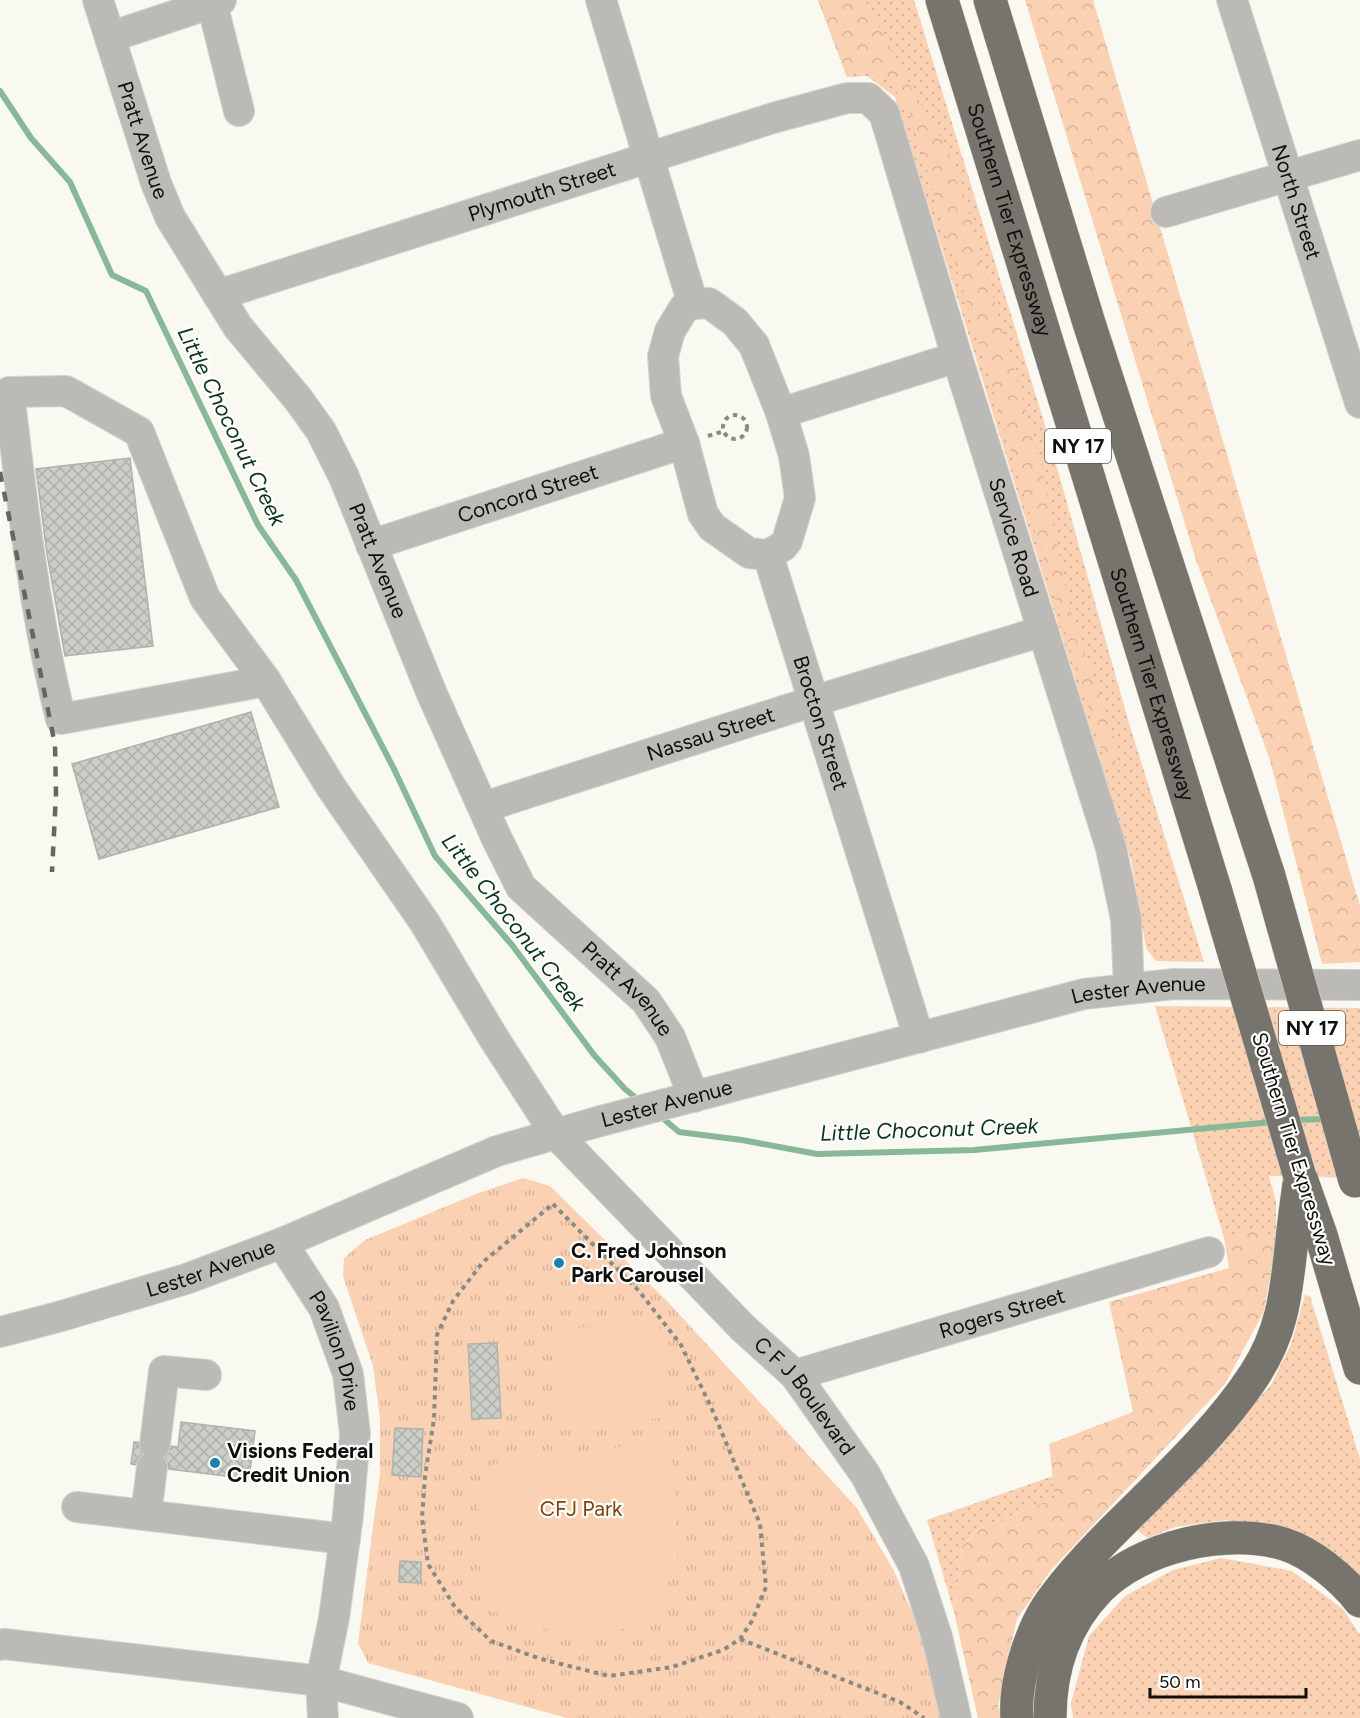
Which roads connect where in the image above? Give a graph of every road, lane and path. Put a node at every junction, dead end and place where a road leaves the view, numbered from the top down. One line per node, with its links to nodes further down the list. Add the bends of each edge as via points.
1 (98, 0): 7 (street, Pratt Avenue)
2 (601, 0): 11 (street)
3 (942, 0): 32 (highway, Southern Tier Expressway / NY 17, bridge)
4 (990, 0): 33 (highway, NY 17, bridge, via 1269,876)
5 (1232, 0): 12 (street, North Street)
6 (217, 2): 7 (street); 9 (street)
7 (110, 37): 14 (street, Pratt Avenue, via 170,217)
8 (868, 98): 11 (street, Plymouth Street, via 847,98 773,118); 16 (street, Service Road, via 884,112)
9 (239, 111)
10 (1360, 155): 12 (street)
11 (648, 159): 14 (street, Plymouth Street); 15 (street)
12 (1288, 177): 13 (street); 17 (street, North Street)
13 (1166, 212)
14 (218, 295): 21 (street, Pratt Avenue, via 238,327 321,431)
15 (693, 304): 18 (street, via 709,303 735,322 754,345); 20 (street, via 684,308 670,331 663,356 666,396)
16 (957, 357): 18 (street); 23 (street, Service Road)
17 (1360, 403)
18 (781, 413): 22 (street, via 794,456 800,498 788,541)
19 (723, 425): 19 (path, via 733,439 740,439 747,429 743,418 737,416 731,416)
20 (684, 443): 21 (street, Concord Street); 22 (street, via 703,514 712,527 749,553)
21 (371, 545): 26 (street, Pratt Avenue)
22 (768, 555): 25 (street, Brocton Street)
23 (1043, 631): 25 (street, Nassau Street); 28 (street, Service Road, via 1111,848 1126,919)
24 (266, 681): 24 (street, C F J Boulevard, via 205,598 139,432 66,390 9,393 27,547 61,719); 31 (street, C F J Boulevard, via 331,787 425,923)
25 (814, 701): 26 (street, Nassau Street); 29 (street, Brocton Street)
26 (484, 807): 30 (street, Pratt Avenue, via 521,887 646,1001 670,1037)
27 (1360, 985): 28 (street, Lester Avenue, via 1174,984)
28 (1129, 988): 29 (street, Lester Avenue, via 1084,994)
29 (919, 1038): 30 (street, Lester Avenue)
30 (687, 1099): 31 (street, Lester Avenue)
31 (555, 1133): 34 (street, Lester Avenue, via 497,1151); 39 (street, C F J Boulevard, via 743,1328)
32 (1300, 1177): 37 (highway, Southern Tier Expressway / NY 17); 51 (highway, via 1287,1294 1278,1329 1256,1373 1184,1460 1098,1547 1044,1612 1026,1654)
33 (1358, 1189)
34 (282, 1243): 36 (street, Lester Avenue, via 186,1279); 42 (street, Pavilion Drive, via 324,1308 348,1374 355,1434)
35 (1209, 1252): 39 (street, Rogers Street)
36 (0, 1332)
37 (1360, 1368)
38 (206, 1375): 41 (street, via 164,1371)
39 (795, 1375): 50 (street, C F J Boulevard, via 865,1474 914,1566 937,1637)
40 (77, 1507): 41 (street)
41 (146, 1515): 42 (street)
42 (345, 1539): 46 (street, Pavilion Drive)
43 (1360, 1601): 52 (highway, via 1348,1586 1310,1557 1258,1538 1221,1539 1158,1552 1132,1564 1100,1588 1068,1632 1050,1692)
44 (740, 1639): 44 (path, via 766,1587 760,1524 712,1409 681,1345 639,1291 553,1204 483,1262 453,1301 437,1335 434,1419 422,1518 429,1564 455,1607 491,1641 541,1659 609,1676 672,1667 723,1650); 49 (path, via 900,1702)
45 (0, 1645): 46 (street)
46 (321, 1681): 47 (street, Pavilion Drive); 48 (street)
47 (323, 1718)
48 (458, 1718)
49 (924, 1718)
50 (956, 1718)
51 (1017, 1718)
52 (1050, 1718)

